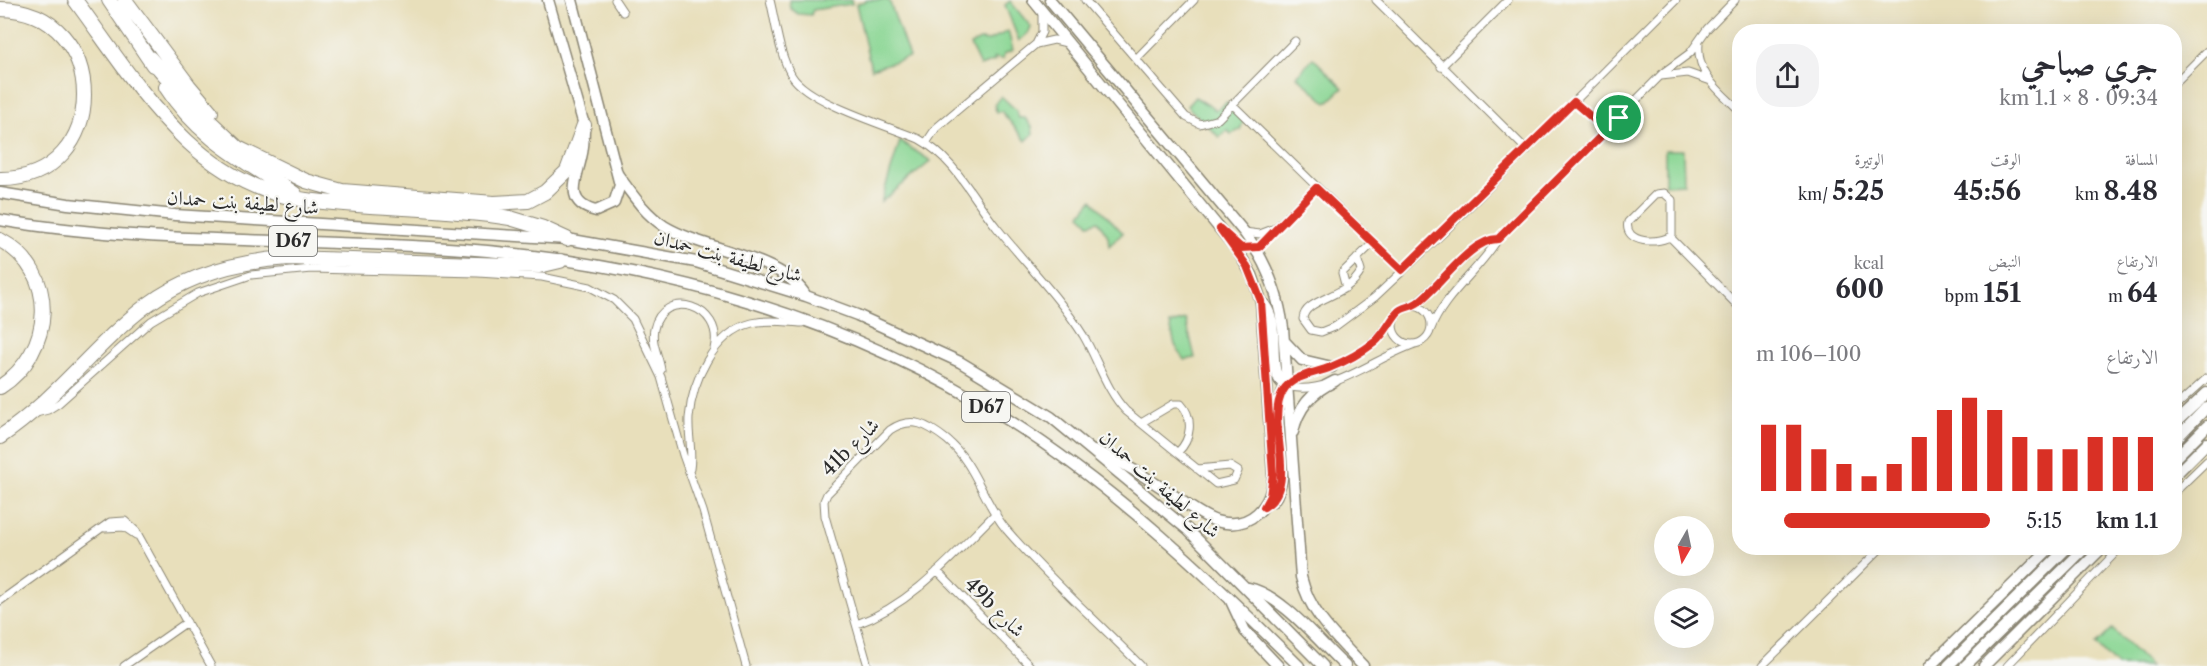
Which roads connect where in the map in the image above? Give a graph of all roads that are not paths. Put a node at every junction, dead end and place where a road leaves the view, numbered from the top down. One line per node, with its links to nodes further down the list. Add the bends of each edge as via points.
1 (75, 0): 41 (highway, via 162,117 187,143 247,182)
2 (109, 0): 24 (highway)
3 (125, 0): 37 (highway, via 203,103)
4 (548, 0): 34 (main road)
5 (572, 0): 38 (main road)
6 (615, 0): 18 (street)
7 (770, 0): 35 (street, via 788,68 803,88 818,98)
8 (1033, 0): 17 (main road)
9 (1050, 0): 45 (main road)
10 (1085, 0): 25 (street)
11 (1194, 0): 25 (street)
12 (1376, 0): 26 (street)
13 (1508, 0): 26 (street)
14 (1676, 0): 30 (street)
15 (1735, 0): 19 (street)
16 (0, 9): 39 (highway, via 28,13 43,20 66,40 83,75 85,99 75,136 56,159 31,174)
17 (1042, 11): 21 (street, via 1042,32); 22 (main road)
18 (623, 12)
19 (1700, 39): 28 (street, via 1690,53); 29 (street, via 1699,61)
20 (1295, 41): 32 (street)
21 (1036, 44): 22 (street, via 1054,40); 35 (street, via 936,128)
22 (1071, 45): 44 (main road)
23 (2207, 51): 27 (street)
24 (150, 58): 37 (highway, via 228,140); 41 (highway, via 171,95 200,129)
25 (1136, 59): 32 (street, via 1190,121 1210,123)
26 (1441, 67): 36 (street)
27 (2182, 76)
28 (1659, 77): 29 (street, via 1688,73); 33 (street)
29 (1709, 80): 31 (street)
30 (1574, 102): 33 (street, via 1597,122); 36 (street)
31 (1732, 103)
32 (1232, 104): 40 (street)
33 (1619, 118): 48 (street)
34 (584, 125): 37 (highway, via 573,159 557,183 528,201 516,203 342,191 306,181); 38 (main road, via 582,157 574,185 578,202 596,211 614,203 619,195)
35 (926, 143): 77 (street, via 967,183 993,223 1070,316 1116,400)
36 (1527, 150): 54 (street)
37 (272, 165)
38 (618, 175): 56 (main road, via 641,206 663,225 703,244 782,271)
39 (1, 184): 47 (main road, شارع لطيفة بنت حمدان / D67, via 33,200 187,216)
40 (1316, 188): 43 (street); 50 (street)
41 (304, 200): 47 (highway, via 493,215 543,228)
42 (0, 220): 53 (main road, شارع لطيفة بنت حمدان / D67, via 156,239 281,240 460,249)
43 (1275, 228): 45 (street, via 1260,234); 51 (street)
44 (1220, 229): 51 (main road, via 1241,248); 58 (main road, via 1247,266)
45 (1244, 232): 51 (main road)
46 (1670, 237): 46 (street, via 1672,200 1658,193 1628,222 1627,232 1636,240); 57 (street)
47 (567, 239): 56 (main road, شارع لطيفة بنت حمدان / D67, via 696,262)
48 (1498, 239): 59 (street, via 1478,245); 62 (street, via 1447,300)
49 (0, 240): 71 (highway, via 28,263 40,287 44,313 40,337 30,358)
50 (1373, 243): 52 (street); 54 (street)
51 (1256, 248): 63 (main road, via 1276,292)
52 (1357, 258): 55 (street, via 1359,274); 55 (street, via 1342,273)
53 (560, 261): 61 (main road, شارع لطيفة بنت حمدان / D67, via 720,293); 75 (highway, via 539,266 289,258 212,271 148,304)
54 (1402, 270): 55 (street, via 1342,322 1321,332 1308,328 1303,316 1308,306)
55 (1346, 288)
56 (806, 296): 83 (main road, شارع لطيفة بنت حمدان / D67, via 897,333 991,379)
57 (1732, 300)
58 (1261, 301): 70 (main road, via 1272,319 1277,375); 91 (main road, via 1273,474)
59 (1414, 305): 60 (street, via 1398,311); 62 (street, via 1426,312)
60 (1394, 319): 64 (street, via 1393,327 1402,341); 66 (street, via 1370,345)
61 (817, 324): 65 (street, via 752,323 729,334); 101 (main road, شارع لطيفة بنت حمدان / D67, via 938,381 1011,422 1133,511)
62 (1430, 331): 64 (street)
63 (1284, 340): 66 (main road, via 1302,360); 70 (main road)
64 (1419, 343): 69 (street)
65 (712, 354): 67 (street, via 715,335 708,317 694,306 676,306 656,323 653,337); 88 (street, via 692,402)
66 (1332, 367): 70 (street)
67 (661, 377): 75 (street, via 633,319 602,293 577,282 478,273 281,271 224,283 174,306 130,338 59,403); 88 (street)
68 (2207, 378): 73 (street)
69 (1335, 381): 70 (street, via 1303,388); 82 (main road, via 1315,393 1300,412)
70 (1287, 386): 82 (main road); 91 (main road, via 1277,407 1280,484 1275,498)
71 (0, 387)
72 (2207, 393): 76 (main road)
73 (2182, 401)
74 (2207, 407): 79 (main road)
75 (34, 413): 80 (highway)
76 (2182, 416)
77 (1141, 423): 85 (street); 85 (street, via 1173,404 1181,404 1189,428 1185,444)
78 (2207, 426): 84 (main road)
79 (2182, 433)
80 (0, 437)
81 (2207, 443): 87 (main road)
82 (1291, 444): 115 (main road, via 1304,592 1318,618)
83 (1096, 451): 91 (main road, via 1121,462 1213,520 1240,523); 100 (main road, شارع لطيفة بنت حمدان / D67, via 1182,524)
84 (2182, 451)
85 (1178, 452): 89 (street)
86 (2207, 460): 90 (street)
87 (2182, 468)
88 (690, 469): 108 (street)
89 (1197, 469): 89 (street, via 1220,485 1234,480 1238,471 1230,466)
90 (2182, 485)
91 (1264, 507)
92 (996, 513): 99 (street); 104 (street, 41b شارع, via 949,442 911,421 890,430 824,501); 110 (street, via 1007,530)
93 (1874, 555): 116 (street)
94 (2043, 555): 117 (main road)
95 (2060, 555): 118 (main road)
96 (2078, 555): 119 (main road)
97 (2095, 555): 120 (main road)
98 (2113, 555): 121 (street)
99 (936, 571): 104 (street, via 904,600); 105 (street, 49b شارع)
100 (1248, 588): 113 (main road, شارع لطيفة بنت حمدان / D67); 114 (main road, via 1274,600)
101 (1231, 601): 111 (main road, via 1245,631); 112 (main road, شارع لطيفة بنت حمدان / D67)
102 (0, 602): 103 (street, via 114,520 125,521 134,526)
103 (187, 622): 106 (street); 107 (street)
104 (857, 624): 109 (street, 41b شارع)
105 (1027, 665)
106 (124, 666)
107 (211, 666)
108 (746, 666)
109 (868, 666)
110 (1141, 666)
111 (1278, 666)
112 (1299, 666)
113 (1323, 666)
114 (1345, 666)
115 (1363, 666)
116 (1762, 666)
117 (1930, 666)
118 (1948, 666)
119 (1965, 666)
120 (1984, 666)
121 (2007, 666)

